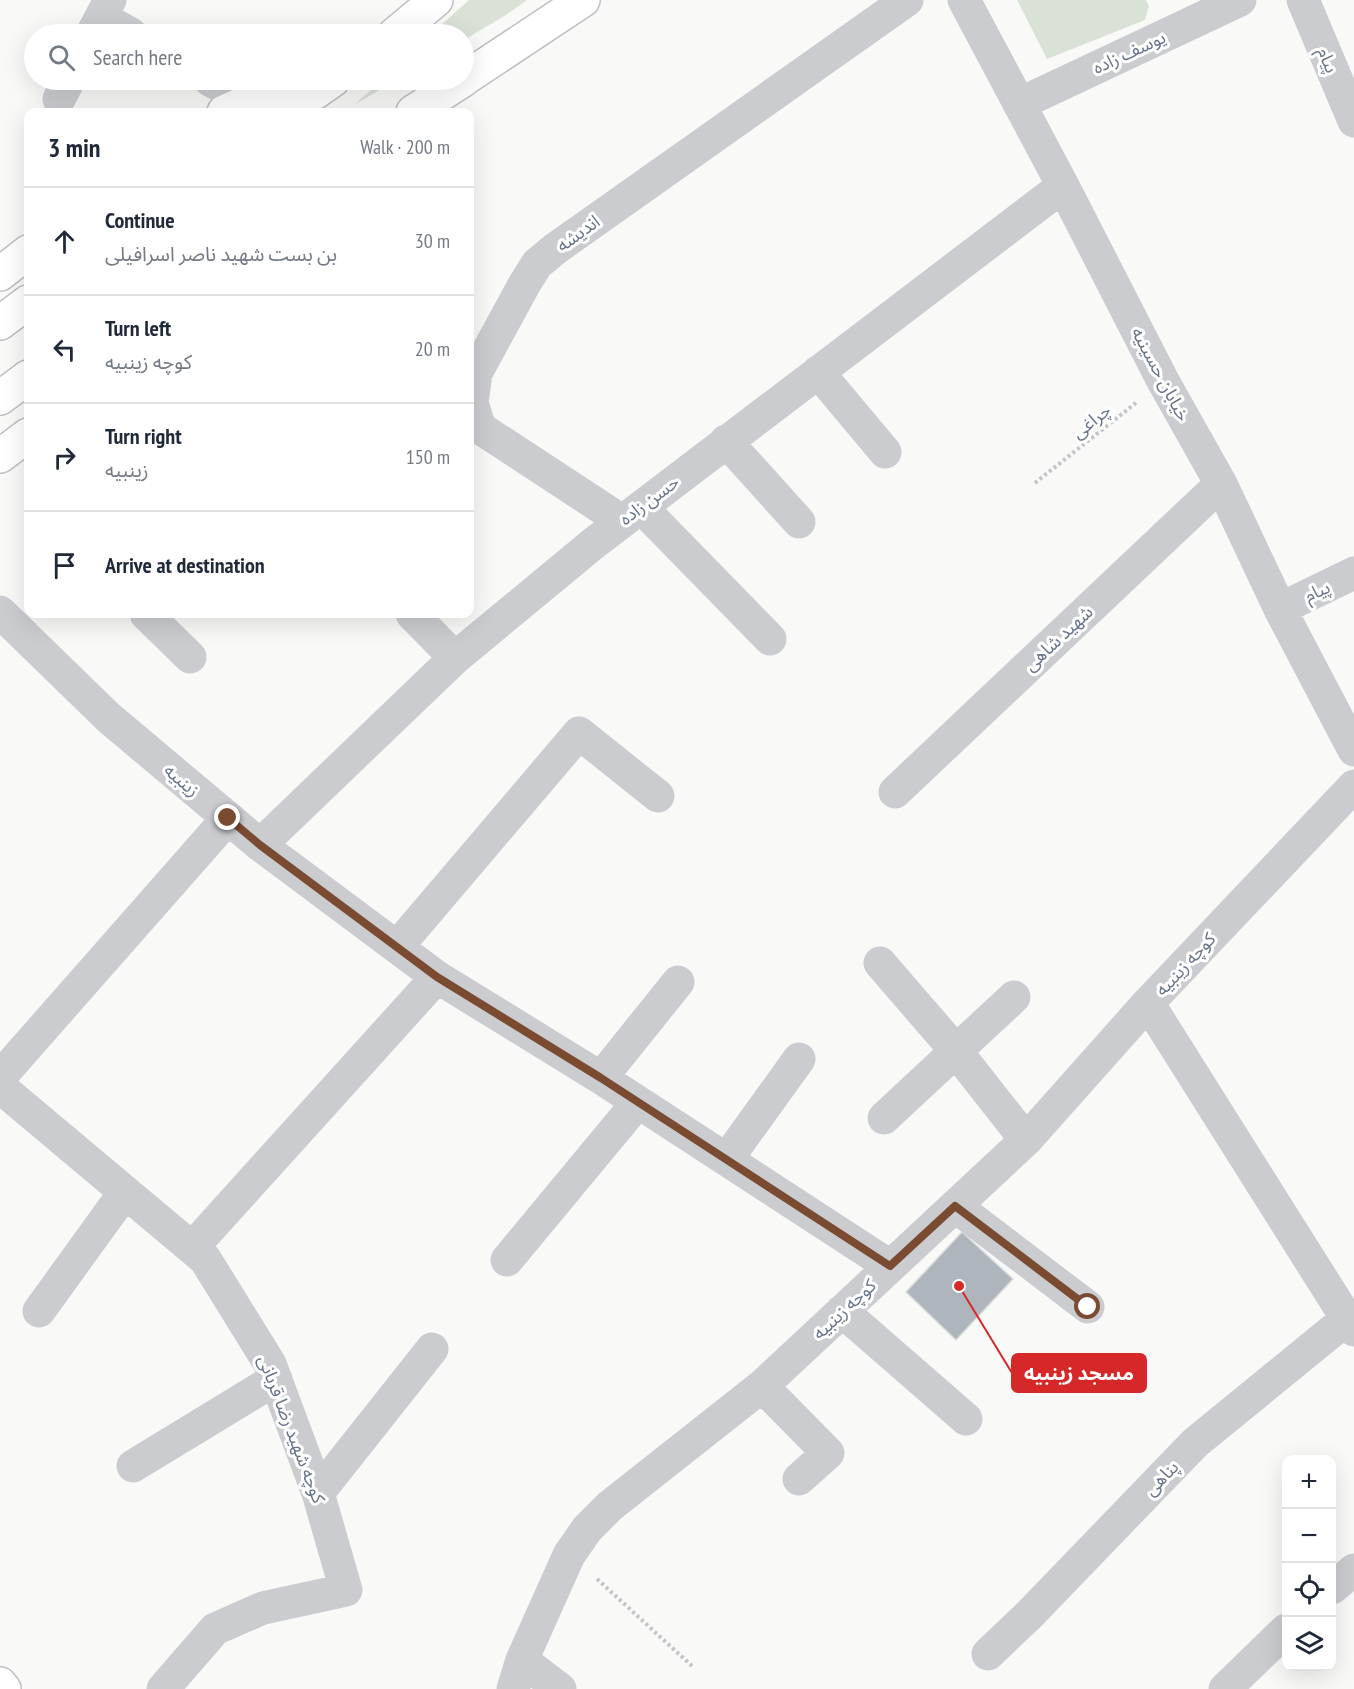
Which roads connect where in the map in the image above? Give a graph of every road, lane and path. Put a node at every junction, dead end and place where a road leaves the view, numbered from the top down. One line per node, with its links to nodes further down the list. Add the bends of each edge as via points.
1 (436, 0): 7 (main road)
2 (583, 0): 8 (main road)
3 (907, 0): 26 (street, اندیشه, via 537,264 476,373)
4 (964, 0): 13 (street, خیابان حسینیه)
5 (1240, 0): 13 (street, یوسف زاده)
6 (1303, 0): 17 (street, پیام)
7 (407, 24)
8 (474, 73)
9 (220, 90): 14 (street)
10 (273, 90): 14 (main road)
11 (319, 90): 15 (main road)
12 (448, 91): 16 (main road)
13 (1019, 104): 18 (street, خیابان حسینیه)
14 (236, 107)
15 (293, 108)
16 (420, 108)
17 (1354, 121)
18 (1063, 186): 23 (street, حسن زاده); 25 (street, خیابان حسینیه)
19 (24, 255): 20 (main road)
20 (0, 274)
21 (24, 305): 22 (main road)
22 (0, 323)
23 (818, 372): 30 (street, حسن زاده); 31 (street)
24 (24, 380): 27 (main road)
25 (1163, 381): 33 (path, چراغی); 34 (street, خیابان حسینیه)
26 (474, 388)
27 (0, 398)
28 (474, 409): 35 (street, اندیشه, via 480,428)
29 (24, 438): 32 (main road)
30 (726, 441): 35 (street, حسن زاده); 36 (street)
31 (885, 452)
32 (0, 456)
33 (1035, 483)
34 (1221, 484): 38 (street, خیابان حسینیه); 47 (street, شهید شاهی)
35 (632, 514): 42 (street, اندیشه); 44 (street, حسن زاده)
36 (799, 522)
37 (1354, 573): 38 (street, پیام)
38 (1280, 609): 45 (street, خیابان حسینیه)
39 (0, 612): 49 (street, زینبیه, via 109,718)
40 (150, 618): 43 (street)
41 (416, 618): 44 (street)
42 (770, 639)
43 (190, 657)
44 (455, 658): 50 (street, حسن زاده)
45 (1354, 750)
46 (1354, 786): 56 (street, کوچه زینبیه)
47 (895, 792)
48 (658, 796): 51 (street, via 579,733)
49 (228, 818): 50 (street, زینبیه); 59 (street)
50 (260, 845): 51 (street, زینبیه)
51 (397, 946): 53 (street, زینبیه)
52 (880, 963): 57 (street)
53 (437, 977): 60 (street, زینبیه); 68 (street)
54 (678, 982): 60 (street)
55 (1014, 997): 57 (street)
56 (1148, 1003): 64 (street, کوچه زینبیه); 74 (street)
57 (956, 1051): 63 (street); 64 (street)
58 (799, 1059): 65 (street)
59 (0, 1077)
60 (601, 1078): 62 (street, زینبیه)
61 (0, 1087): 66 (street, کوچه شهید رضا قربانی)
62 (638, 1102): 65 (street, زینبیه); 69 (street)
63 (884, 1118)
64 (1026, 1140): 67 (street, کوچه زینبیه)
65 (727, 1159): 70 (street, زینبیه)
66 (125, 1192): 68 (street, کوچه شهید رضا قربانی); 72 (street)
67 (955, 1206): 70 (street, کوچه زینبیه); 71 (street)
68 (192, 1248): 76 (street, کوچه شهید رضا قربانی, via 205,1259)
69 (507, 1260)
70 (890, 1266): 73 (street, کوچه زینبیه)
71 (1088, 1307)
72 (39, 1311)
73 (842, 1311): 77 (street, کوچه زینبیه); 78 (street)
74 (1351, 1324): 84 (street, پناهی, via 1195,1443)
75 (432, 1349): 81 (street)
76 (276, 1379): 79 (street); 81 (street, کوچه شهید رضا قربانی)
77 (762, 1386): 80 (street, via 828,1453); 82 (street, کوچه زینبیه, via 610,1506)
78 (966, 1419)
79 (133, 1466)
80 (799, 1479)
81 (318, 1493): 89 (street, کوچه شهید رضا قربانی, via 346,1590 263,1608 215,1629)
82 (569, 1555): 85 (path); 86 (street, کوچه زینبیه)
83 (1282, 1635): 91 (street)
84 (988, 1653)
85 (692, 1666)
86 (517, 1674): 90 (street)
87 (0, 1684): 88 (main road)
88 (4, 1689)
89 (163, 1689)
90 (560, 1689)
91 (1225, 1689)

